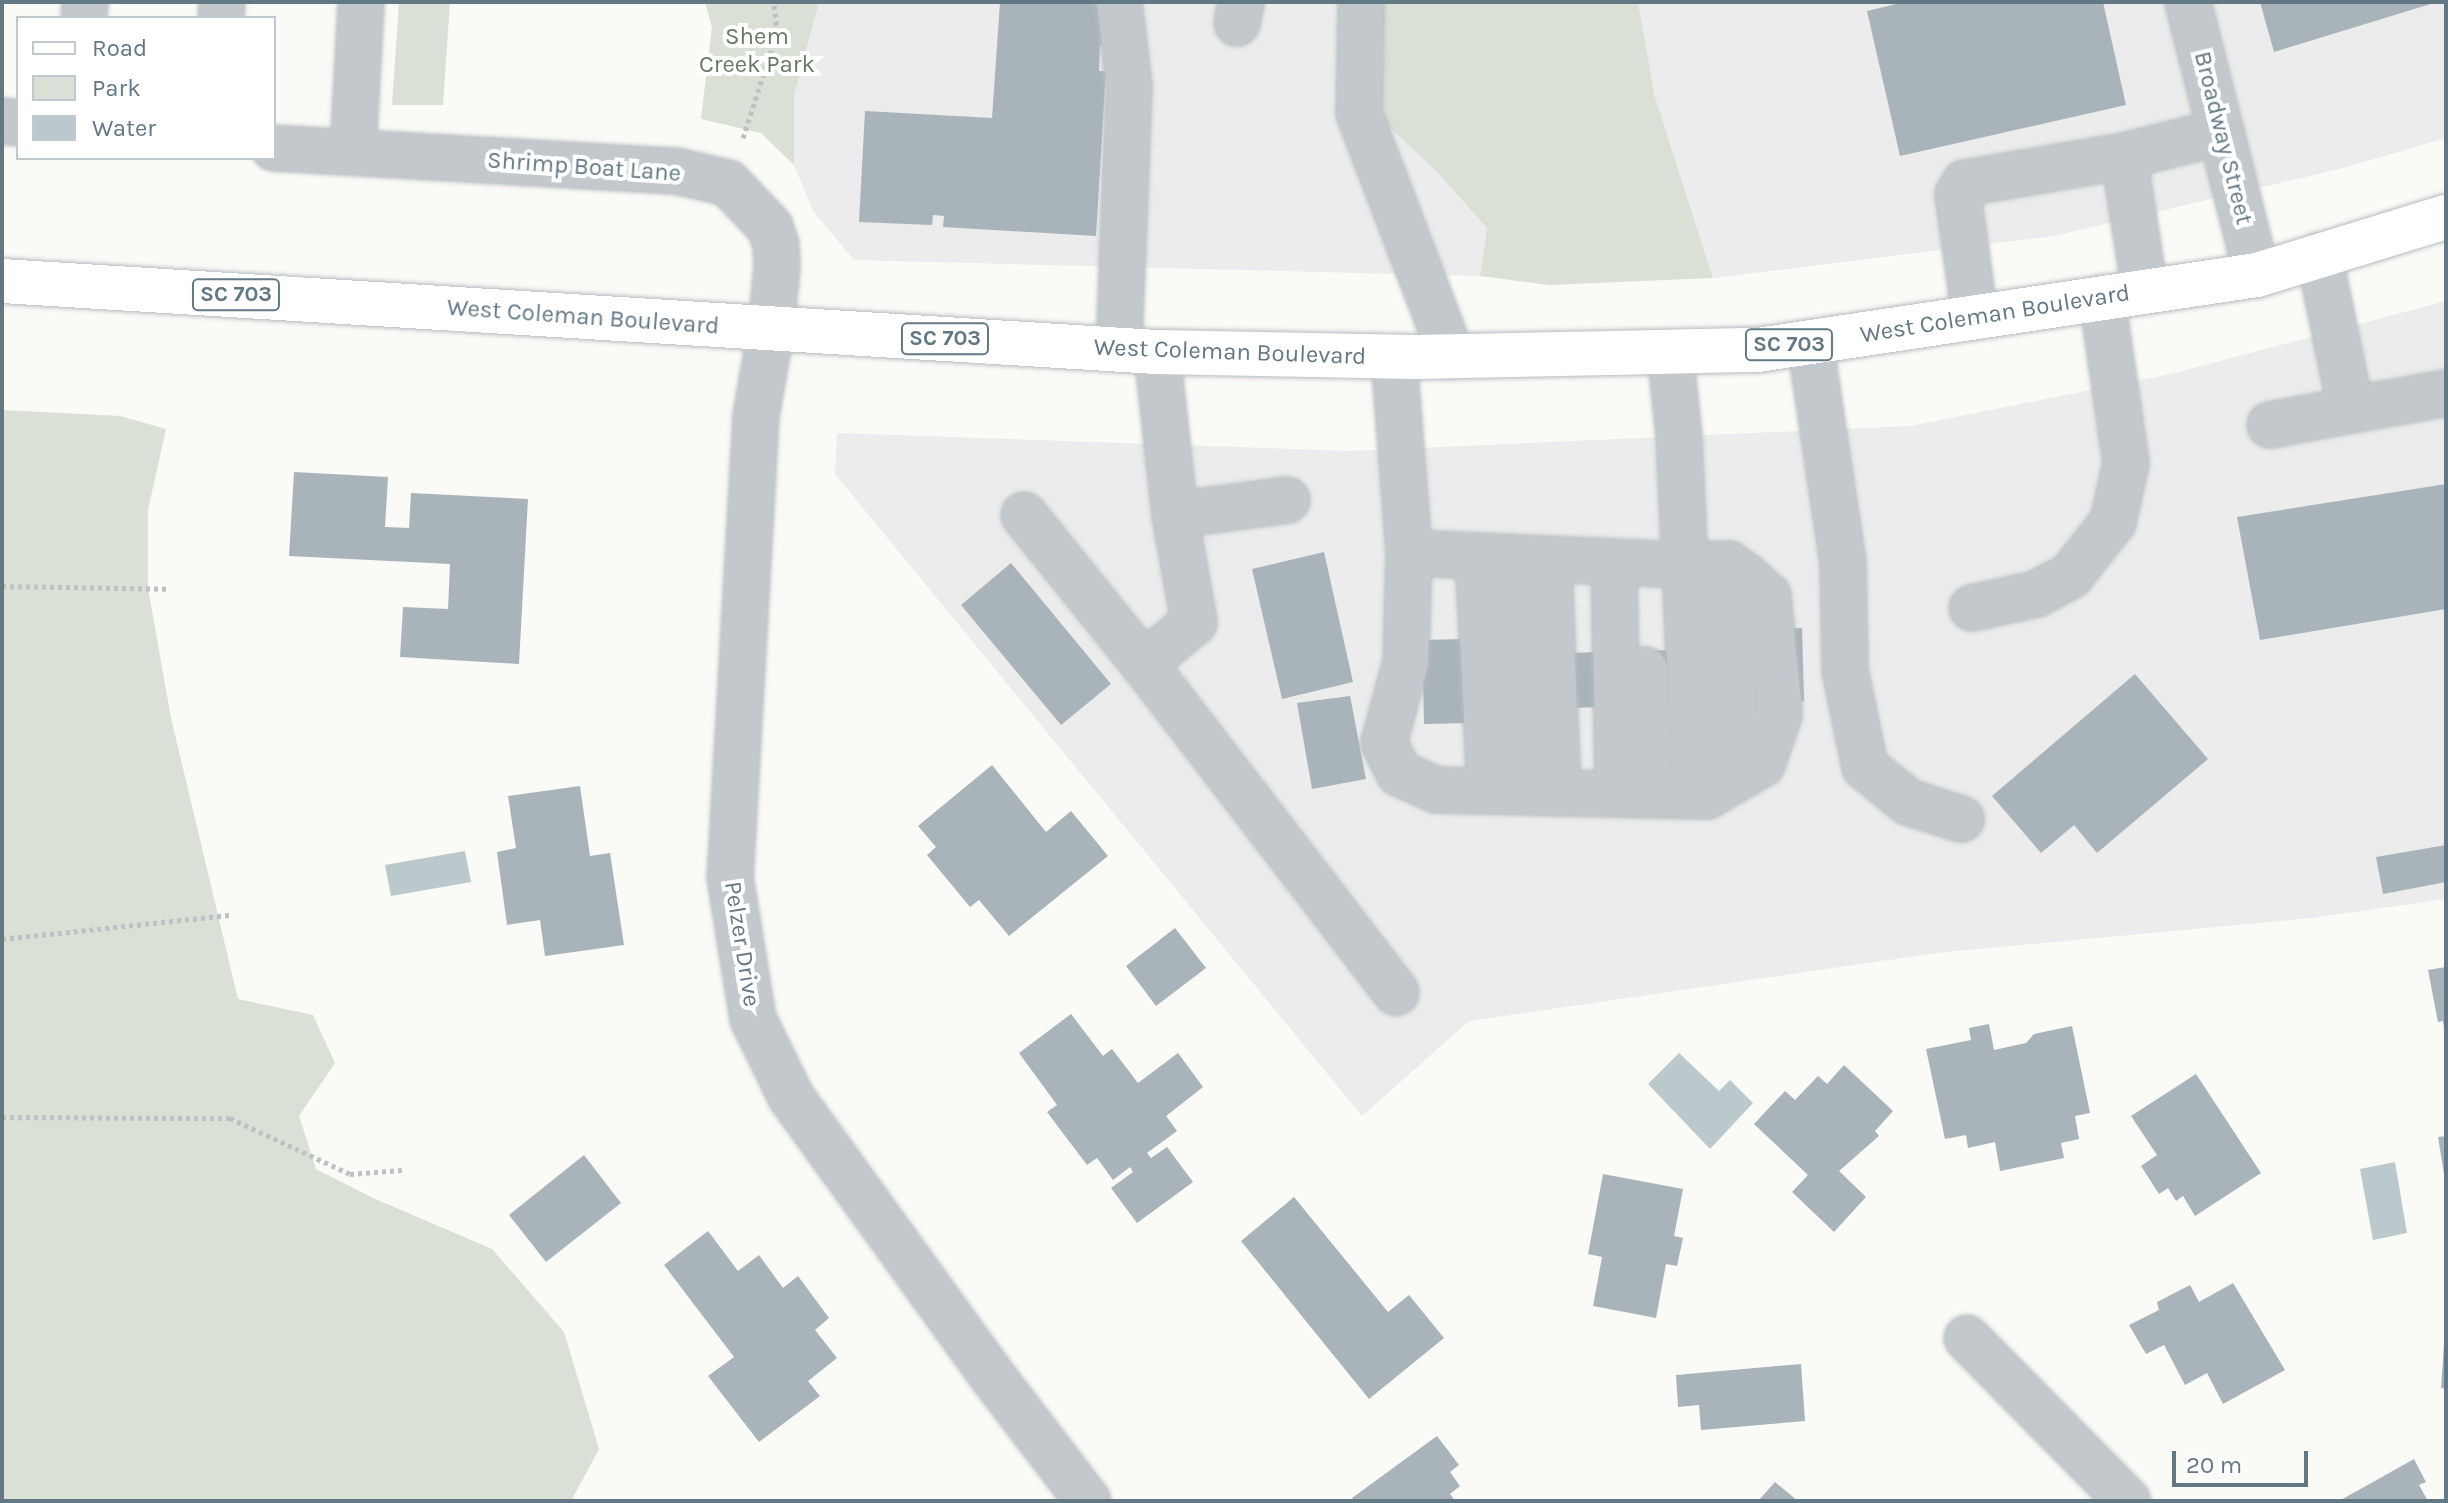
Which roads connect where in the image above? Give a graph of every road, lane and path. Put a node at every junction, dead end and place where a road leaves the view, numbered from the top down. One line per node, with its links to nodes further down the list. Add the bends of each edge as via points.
1 (361, 2): 9 (street)
2 (774, 2): 7 (path, via 777,33)
3 (1119, 2): 20 (street, via 1129,86)
4 (1361, 2): 23 (street, via 1359,113)
5 (2188, 2): 6 (street, Broadway Street)
6 (2221, 132): 10 (street); 13 (street, Broadway Street)
7 (743, 138)
8 (276, 148): 9 (street, Shrimp Boat Lane)
9 (353, 152): 18 (street, Shrimp Boat Lane, via 676,171 728,183 763,218 776,246)
10 (2124, 156): 15 (street); 17 (street, via 1965,183 1958,194)
11 (2446, 217): 12 (main road, West Coleman Boulevard / SC 703)
12 (2319, 255): 13 (main road, West Coleman Boulevard / SC 703); 25 (street)
13 (2257, 275): 15 (main road, West Coleman Boulevard / SC 703)
14 (2, 281): 18 (main road, West Coleman Boulevard / SC 703)
15 (2145, 292): 16 (main road, West Coleman Boulevard / SC 703)
16 (2102, 298): 17 (main road, West Coleman Boulevard / SC 703); 34 (street, via 2126,463 2113,522 2071,575 2036,594)
17 (1975, 317): 19 (main road, West Coleman Boulevard / SC 703)
18 (771, 330): 20 (main road, West Coleman Boulevard / SC 703); 44 (street, Pelzer Drive, via 756,416 730,877 753,1019 791,1097)
19 (1810, 342): 21 (main road, West Coleman Boulevard / SC 703, via 1758,350); 37 (street, via 1843,562 1845,670 1865,767 1908,802)
20 (1138, 350): 22 (main road, West Coleman Boulevard / SC 703); 29 (street)
21 (1670, 352): 23 (main road, West Coleman Boulevard / SC 703); 31 (street, via 1679,436)
22 (1394, 357): 23 (main road, West Coleman Boulevard / SC 703); 30 (street)
23 (1452, 357)
24 (2446, 393): 25 (street)
25 (2351, 410): 26 (street)
26 (2270, 425)
27 (1287, 500): 29 (street)
28 (1024, 515): 35 (street)
29 (1175, 515): 35 (street, via 1194,622)
30 (1409, 553): 31 (street); 36 (street, via 1406,662 1384,743 1399,773 1436,790)
31 (1617, 562): 36 (street); 36 (street); 36 (street); 36 (street); 36 (street, via 1768,596 1779,715 1762,764)
32 (2, 586): 33 (path)
33 (166, 589)
34 (1972, 608)
35 (1144, 664): 40 (street)
36 (1625, 791)
37 (1961, 819)
38 (232, 915): 39 (path)
39 (2, 939)
40 (1396, 992)
41 (2, 1117): 42 (path, via 230,1118 350,1174)
42 (402, 1170)
43 (1967, 1338): 45 (street)
44 (1088, 1501)
45 (2128, 1501)

